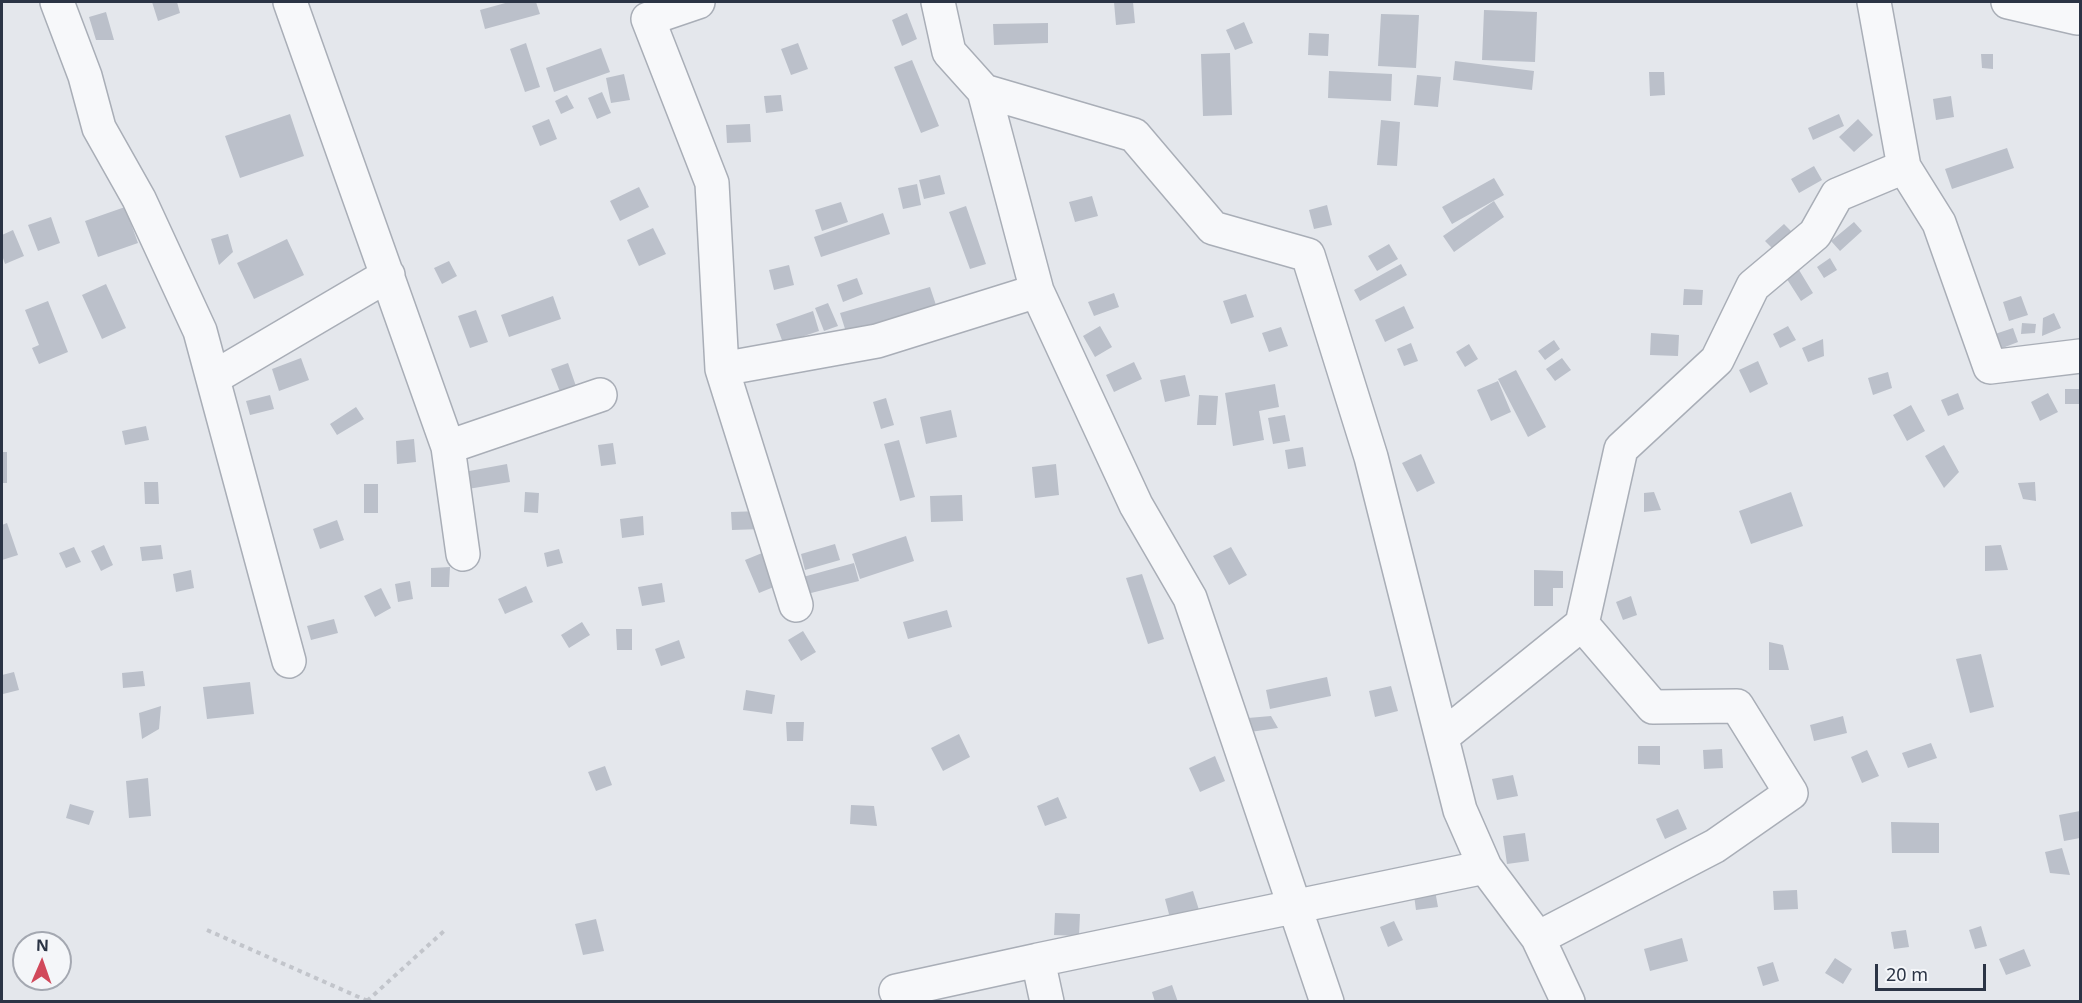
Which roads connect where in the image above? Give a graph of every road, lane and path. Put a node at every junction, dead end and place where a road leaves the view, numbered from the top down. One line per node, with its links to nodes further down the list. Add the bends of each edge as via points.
1 (57, 2): 14 (street, via 85,76 99,128 139,199 196,321)
2 (290, 2): 10 (street)
3 (698, 2): 13 (street, via 648,19 711,183)
4 (938, 2): 8 (street, via 949,52)
5 (1874, 2): 9 (street)
6 (2008, 2): 7 (street)
7 (2077, 18)
8 (984, 91): 11 (street); 21 (street, via 1134,135 1213,228 1308,255 1371,457)
9 (1904, 167): 12 (street, via 1939,223 1990,367); 19 (street, via 1837,195 1815,234 1753,286 1718,360 1621,449)
10 (388, 275): 14 (street); 16 (street)
11 (1037, 291): 13 (street, via 877,341); 23 (street, via 1136,505 1190,598)
12 (2080, 356)
13 (722, 369): 18 (street)
14 (213, 378): 20 (street)
15 (600, 395): 16 (street)
16 (448, 447): 17 (street)
17 (463, 554)
18 (796, 605)
19 (1582, 624): 21 (street); 26 (street, via 1653,707 1737,706 1791,793 1715,846)
20 (289, 661)
21 (1442, 737): 22 (street, via 1460,810)
22 (1485, 867): 23 (street); 26 (street)
23 (1295, 906): 27 (street); 31 (street)
24 (207, 930): 29 (path)
25 (444, 931): 29 (path)
26 (1538, 938): 32 (street)
27 (1038, 960): 28 (street); 30 (street)
28 (896, 992)
29 (368, 1001)
30 (1047, 1002)
31 (1327, 1002)
32 (1568, 1002)

